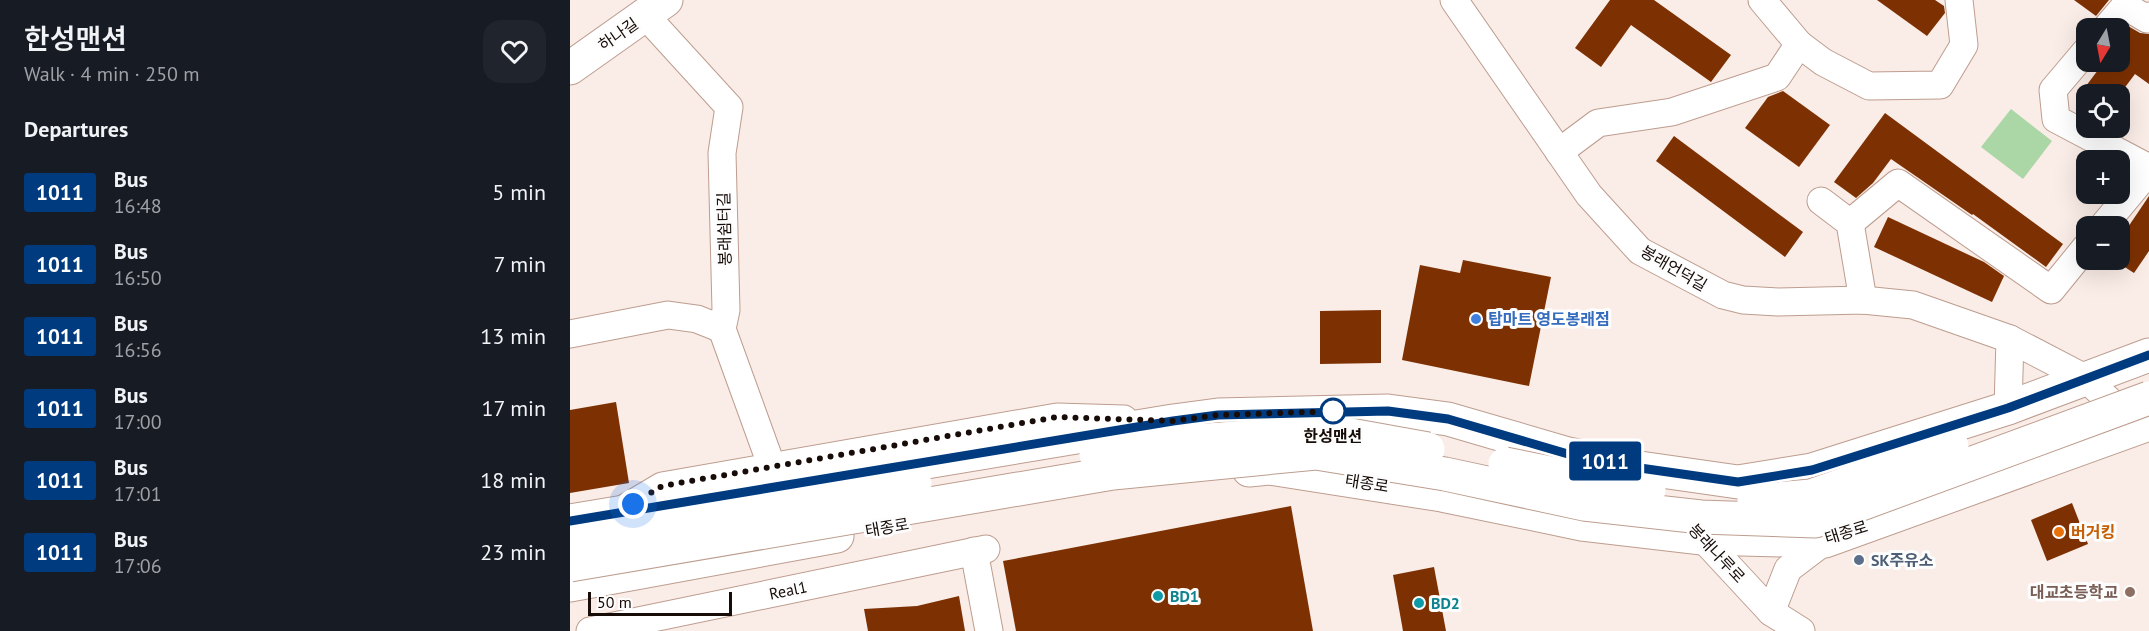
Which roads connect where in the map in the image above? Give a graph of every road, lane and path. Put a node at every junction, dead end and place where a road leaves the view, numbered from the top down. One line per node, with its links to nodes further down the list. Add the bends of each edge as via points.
1 (1455, 0): 10 (street, 봉래언덕길)
2 (1762, 0): 7 (street)
3 (1959, 0): 7 (street, via 1964,45 1940,85 1869,86 1822,62)
4 (656, 7): 9 (main road, 하나길); 17 (street, 봉래쉼터길, via 729,107 722,153 726,310)
5 (2149, 16): 6 (street, via 2147,19 2126,6)
6 (2115, 18)
7 (1799, 44): 10 (street, via 1777,77 1672,112 1598,123)
8 (2076, 63): 11 (street, via 2053,90 2056,119)
9 (570, 68)
10 (1559, 152): 16 (street, 봉래언덕길, via 1589,195 1640,251 1723,296 1778,302)
11 (2149, 169): 13 (street)
12 (1821, 201): 14 (street)
13 (2111, 216)
14 (1850, 223): 15 (street, via 1898,183 2051,291); 16 (street)
15 (2076, 260)
16 (1863, 300): 19 (street, 봉래언덕길, via 1913,305)
17 (722, 329): 18 (street, via 698,319 668,315); 26 (street, 봉래쉼터길)
18 (570, 333)
19 (2010, 339): 22 (street, 봉래언덕길); 23 (street)
20 (2149, 355): 22 (main road)
21 (2149, 377): 31 (main road, bridge, via 1811,496 1744,501 1670,493 1328,431 1167,443)
22 (2085, 378): 23 (main road); 24 (street, 봉래언덕길)
23 (2008, 408): 27 (main road, via 1812,470 1738,482)
24 (2145, 417): 32 (main road, 태종로); 33 (main road, bridge, via 1815,521 1701,517 1584,504 1445,474 1316,453 1113,473)
25 (1173, 421): 26 (street, via 1057,417); 27 (main road, via 1218,415 1388,411 1448,419 1568,454); 28 (main road)
26 (772, 467): 28 (street, via 662,486)
27 (1640, 468): 30 (street, 봉래나루로)
28 (618, 513): 29 (main road)
29 (570, 521)
30 (1702, 538): 32 (main road, 태종로); 34 (main road, 태종로, via 1582,524 1442,495 1269,468 1113,485); 35 (street, 봉래나루로)
31 (570, 540)
32 (1825, 541): 35 (street, via 1788,569)
33 (570, 565)
34 (570, 585)
35 (1772, 612): 39 (street, 봉래나루로)
36 (660, 624): 37 (street, Real1); 38 (street, Real1, via 980,550)
37 (590, 631)
38 (989, 631)
39 (1801, 631)

